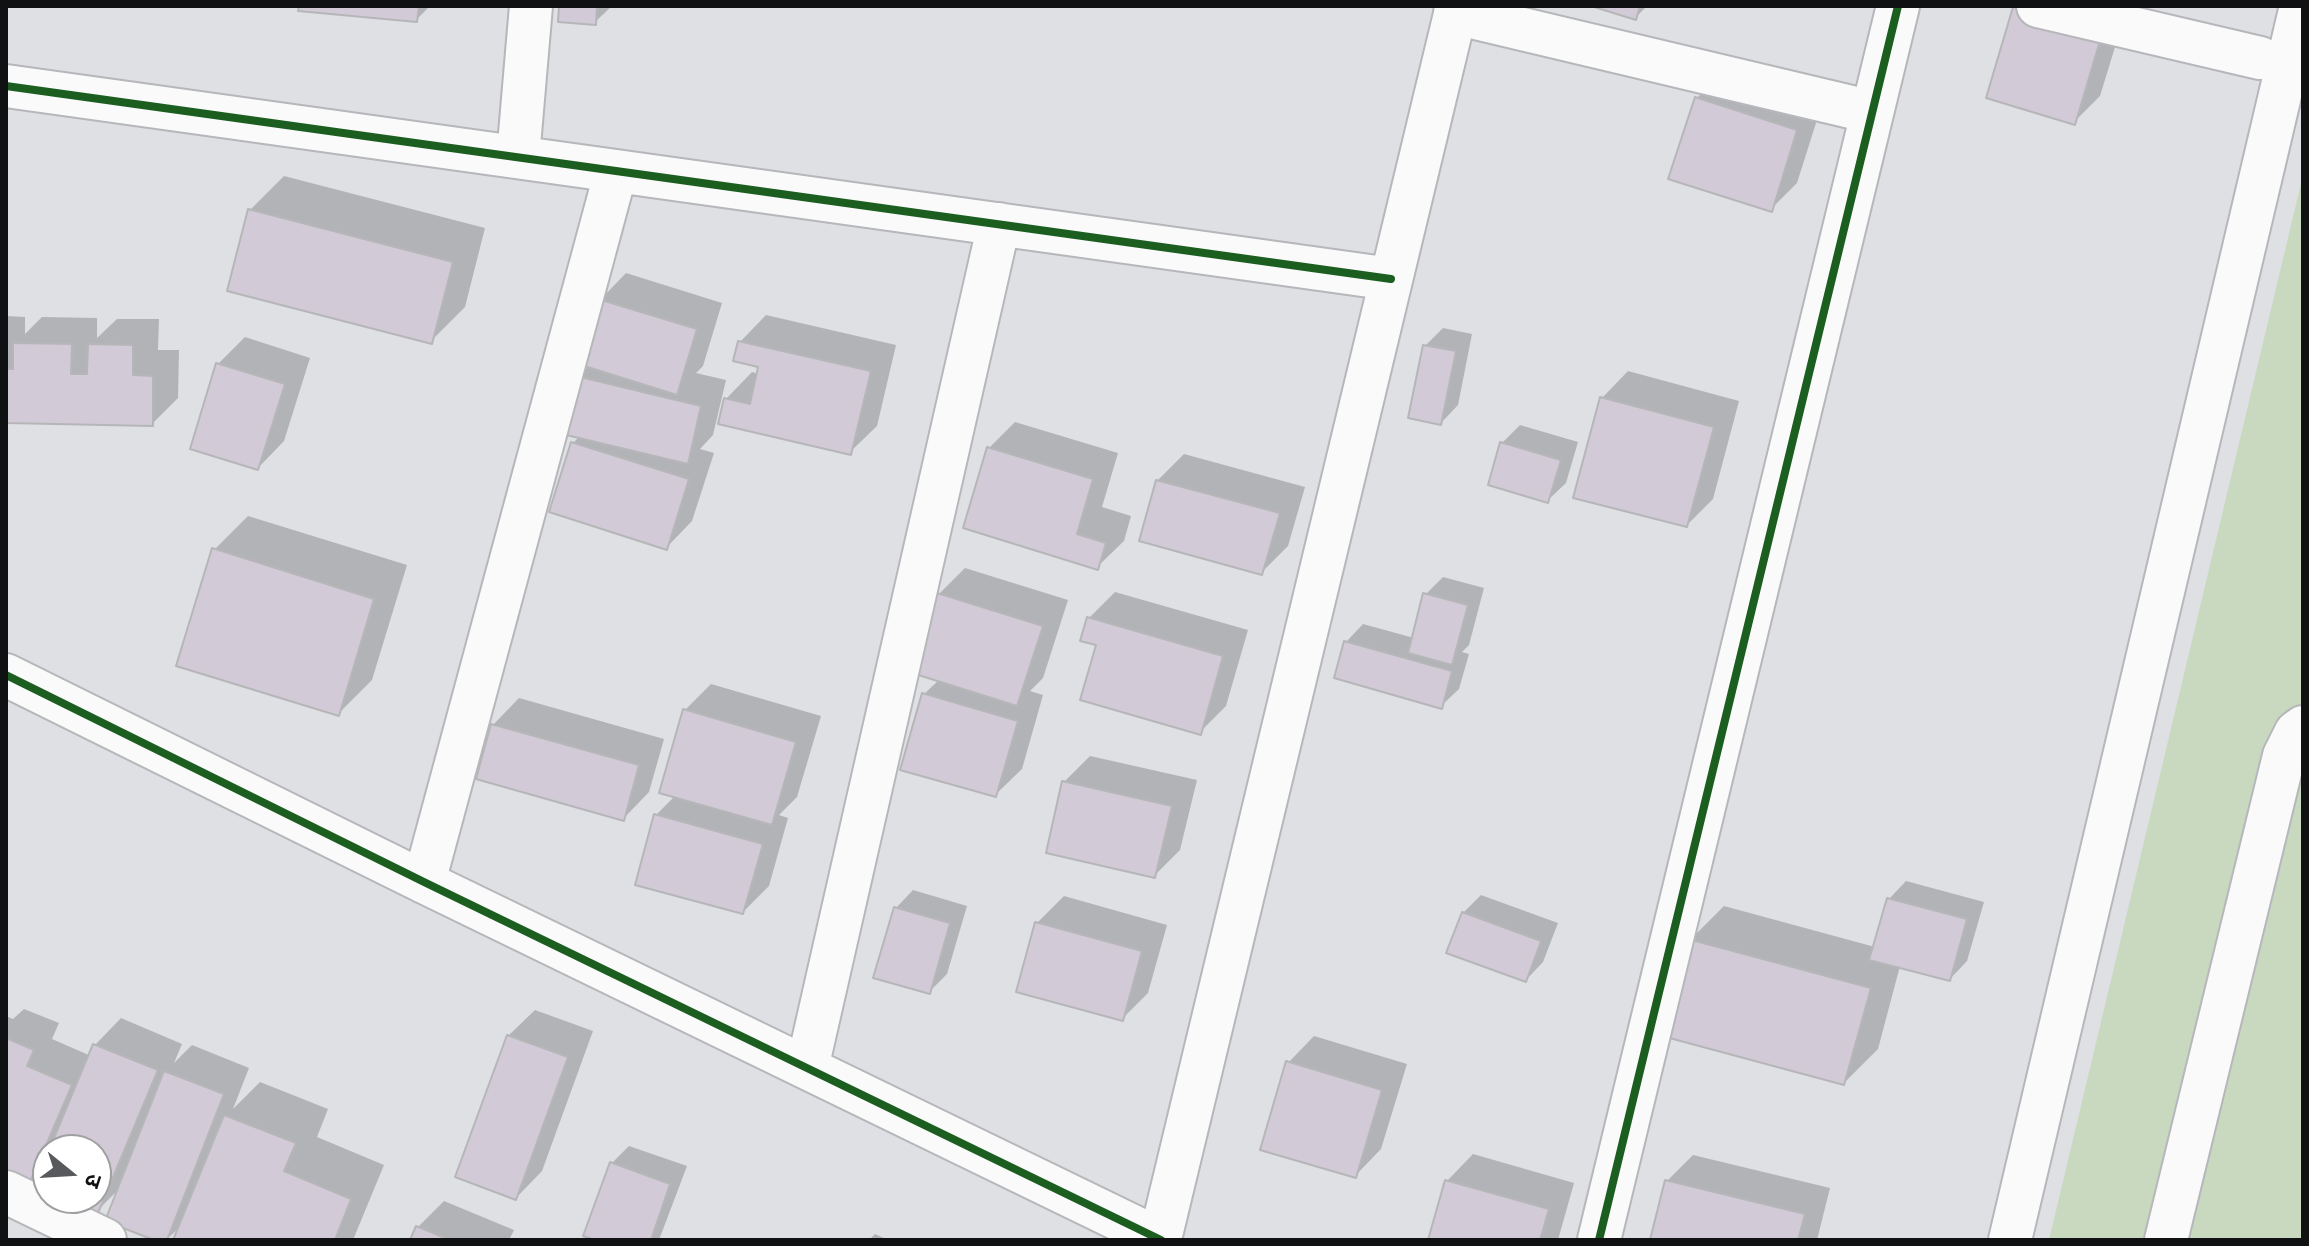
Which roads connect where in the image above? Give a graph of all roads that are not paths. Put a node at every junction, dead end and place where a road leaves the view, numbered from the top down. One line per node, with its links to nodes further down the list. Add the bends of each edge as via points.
1 (531, 6): 10 (street)
2 (1898, 6): 9 (street)
3 (2038, 6): 7 (street)
4 (2272, 6): 7 (street)
5 (2301, 6): 23 (street)
6 (1456, 10): 9 (street); 13 (street)
7 (2260, 58): 22 (street)
8 (6, 86): 10 (street)
9 (1872, 112): 21 (street)
10 (518, 157): 11 (street)
11 (616, 171): 12 (street); 16 (street)
12 (999, 224): 13 (street); 17 (street)
13 (1391, 279): 20 (street)
14 (6, 675): 16 (street)
15 (2303, 727): 24 (street, via 2284,756)
16 (424, 882): 17 (street)
17 (807, 1068): 20 (street)
18 (6, 1192): 19 (street)
19 (105, 1240)
20 (1160, 1240)
21 (1599, 1240)
22 (1982, 1240)
23 (2010, 1240)
24 (2166, 1240)

